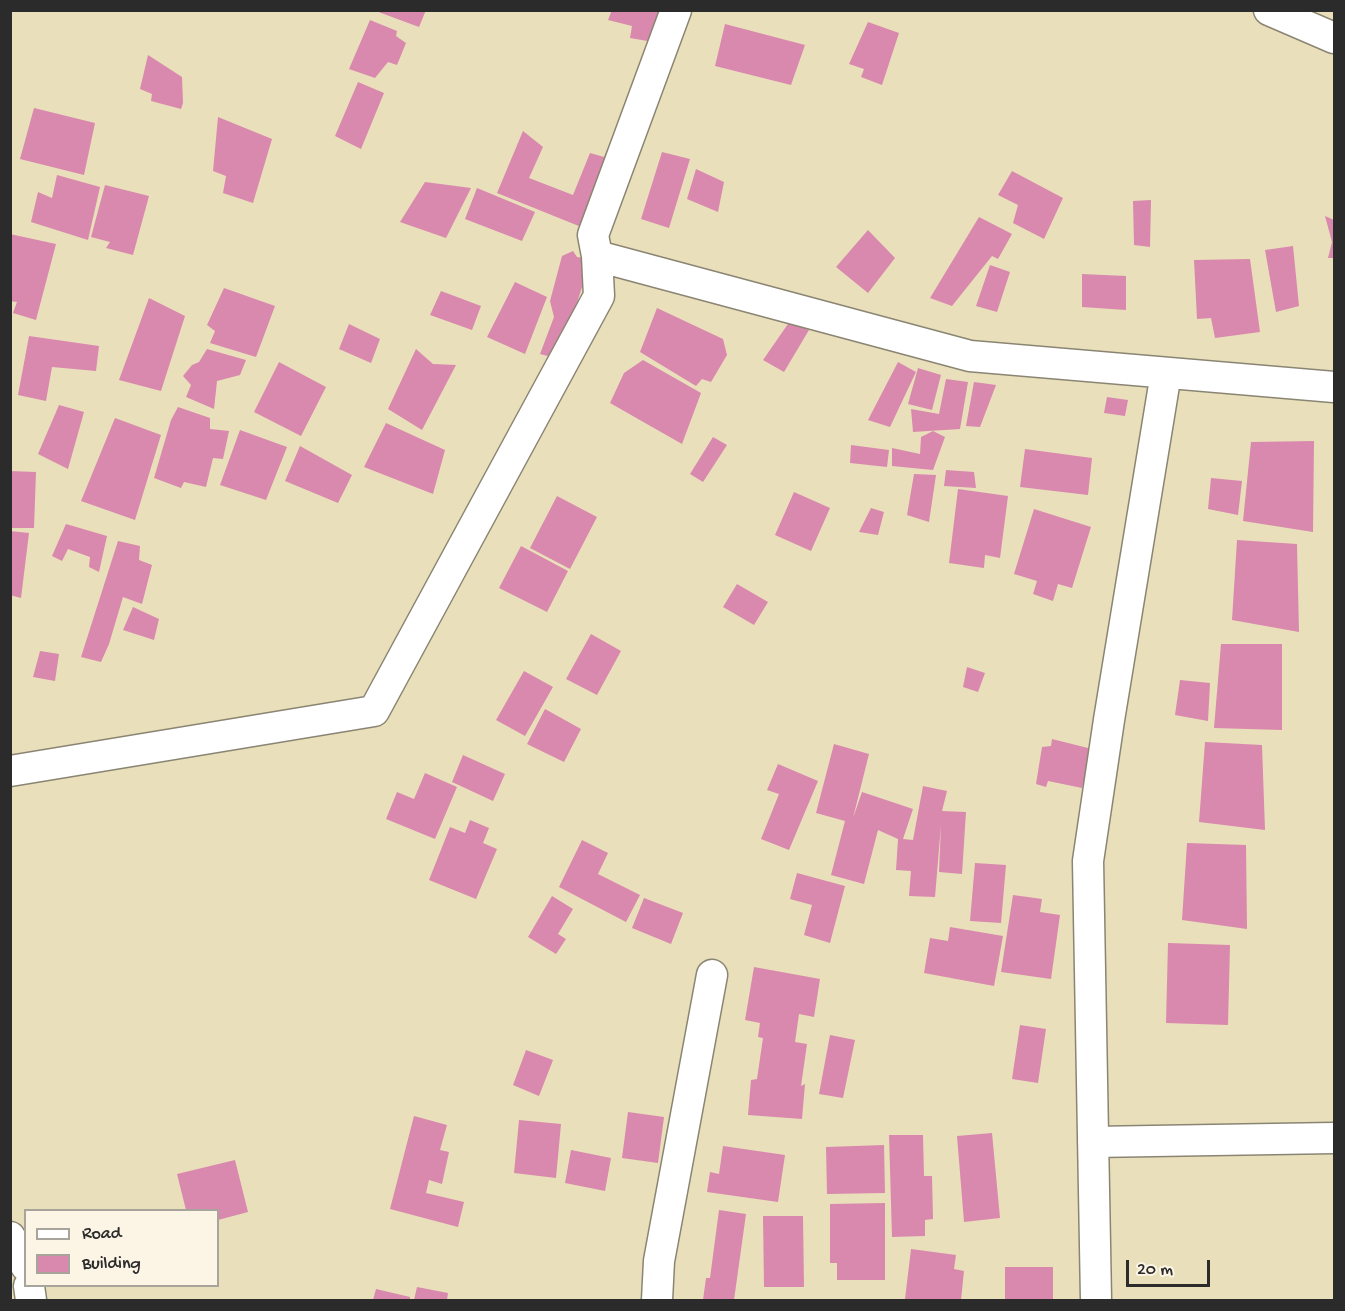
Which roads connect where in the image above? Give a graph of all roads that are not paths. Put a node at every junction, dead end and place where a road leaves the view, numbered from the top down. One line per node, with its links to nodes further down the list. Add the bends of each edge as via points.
1 (676, 10): 4 (street, via 593,235)
2 (1269, 10): 3 (street)
3 (1335, 38)
4 (597, 255): 5 (street, via 970,356); 7 (street, via 599,296 374,711)
5 (1166, 373): 6 (street); 10 (street, via 1088,861)
6 (1335, 387)
7 (10, 771)
8 (712, 975): 13 (street, via 659,1261)
9 (1335, 1138): 10 (street)
10 (1093, 1142): 14 (street)
11 (10, 1237): 12 (street)
12 (24, 1262)
13 (657, 1300)
14 (1096, 1300)

